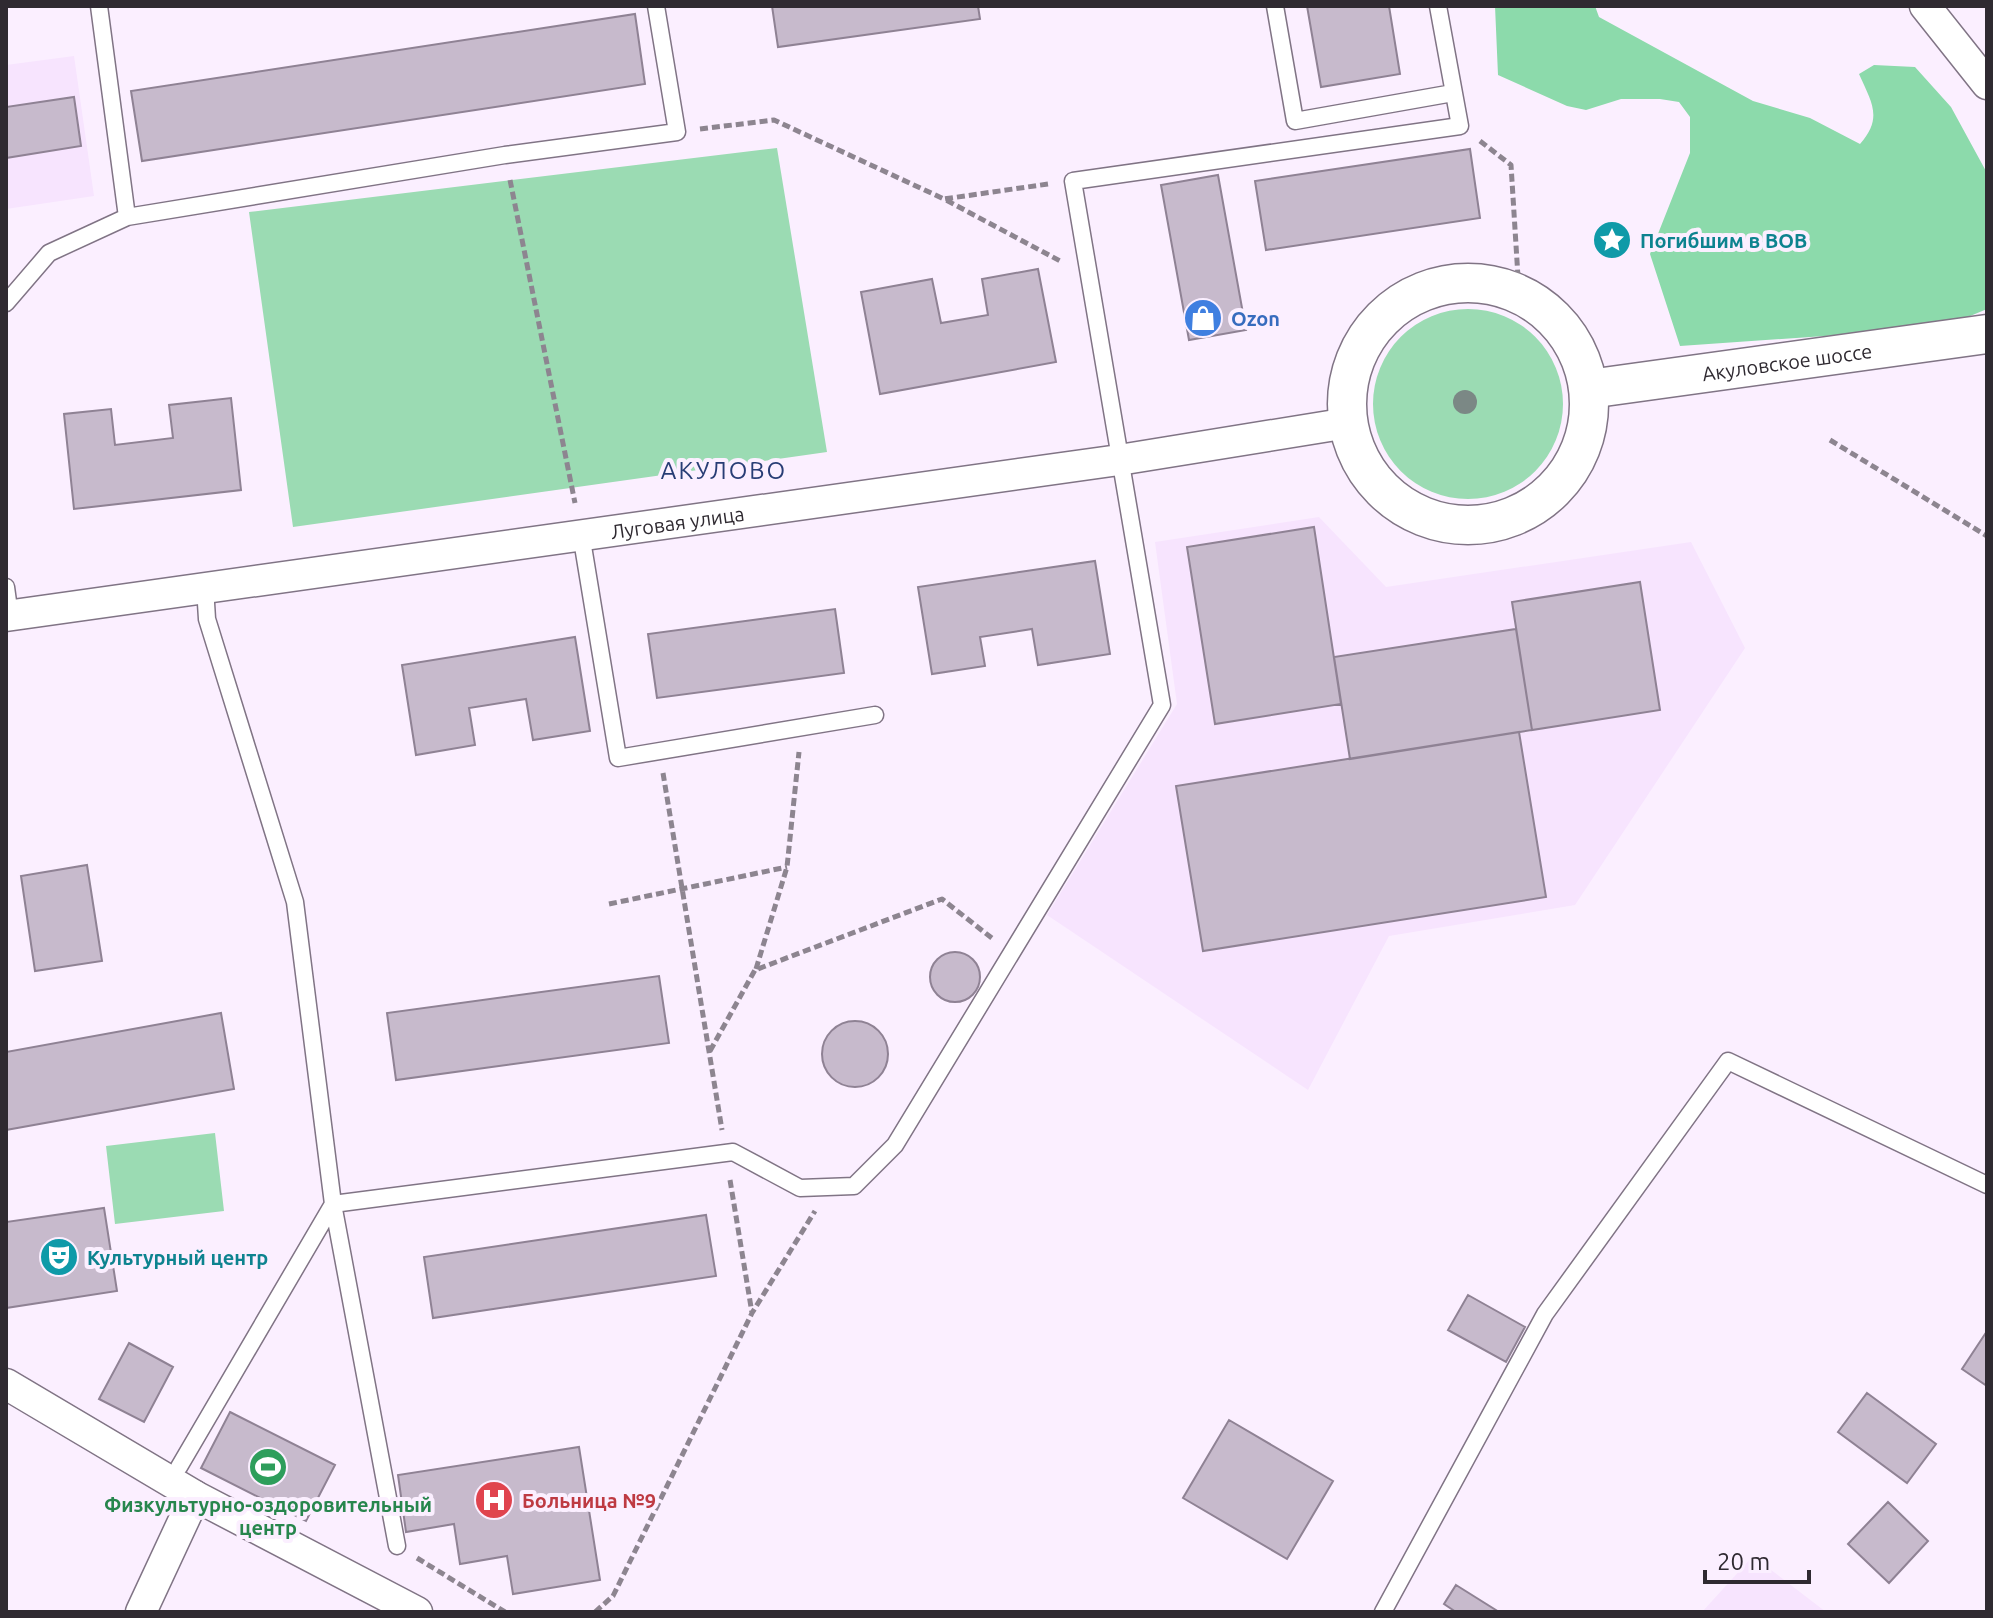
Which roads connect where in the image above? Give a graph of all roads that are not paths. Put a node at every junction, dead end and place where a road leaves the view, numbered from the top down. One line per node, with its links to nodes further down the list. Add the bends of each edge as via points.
1 (99, 6): 8 (lane)
2 (656, 6): 8 (lane, via 677,132)
3 (1275, 6): 7 (lane, via 1295,121)
4 (1438, 6): 7 (lane)
5 (1925, 6): 6 (street)
6 (1987, 84)
7 (1453, 93): 13 (lane, via 1460,126 1073,181)
8 (127, 217): 9 (lane, via 49,253)
9 (6, 303)
10 (1987, 334): 11 (street, Акуловское шоссе)
11 (1589, 389): 12 (street, via 1581,451 1564,479 1543,501 1515,517 1485,525 1453,525 1395,502 1356,453); 12 (street, via 1581,359 1545,309 1487,283 1454,282 1423,290 1394,307 1371,330 1354,358 1347,390)
12 (1348, 423): 13 (street, Луговая улица)
13 (1119, 460): 14 (street, Луговая улица); 19 (lane, via 1162,705 895,1145 854,1186 800,1188 733,1152)
14 (581, 534): 15 (street, Луговая улица); 17 (lane, via 618,758)
15 (205, 587): 16 (street, Луговая улица); 19 (lane, via 207,619 295,902)
16 (7, 606)
17 (875, 715)
18 (1987, 1185): 26 (lane, via 1728,1061 1545,1314)
19 (333, 1204): 21 (lane); 23 (lane)
20 (6, 1384): 22 (street)
21 (179, 1467)
22 (195, 1496): 24 (street); 25 (street)
23 (397, 1546)
24 (141, 1612)
25 (417, 1612)
26 (1383, 1612)

